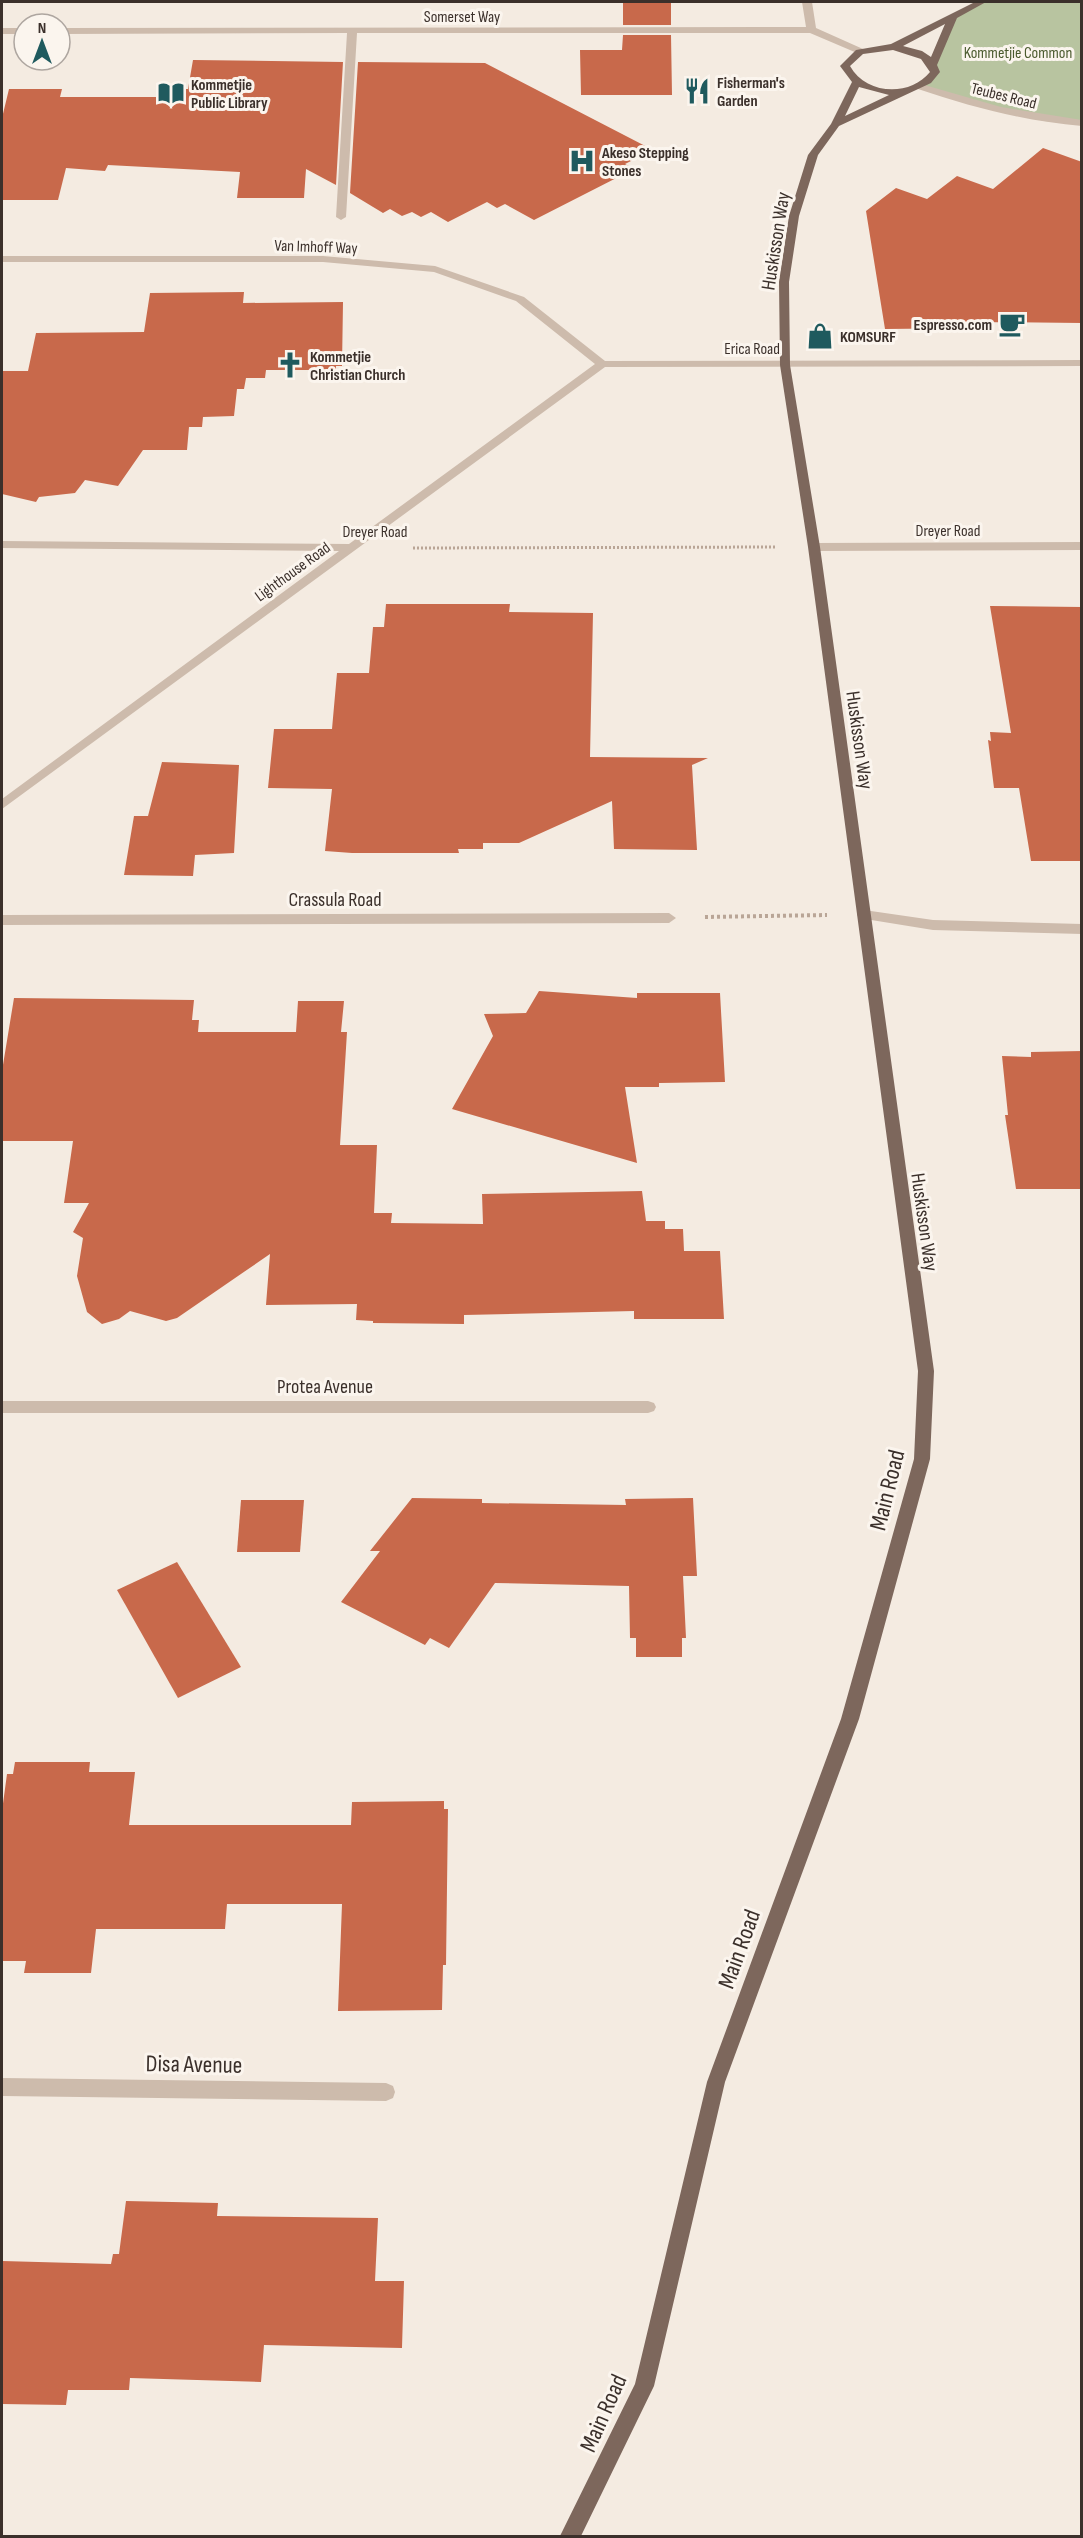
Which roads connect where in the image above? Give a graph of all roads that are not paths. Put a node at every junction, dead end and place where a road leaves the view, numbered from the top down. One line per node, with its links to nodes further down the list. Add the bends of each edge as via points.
1 (807, 2): 4 (street)
2 (981, 2): 3 (main road)
3 (952, 18): 7 (main road); 9 (main road)
4 (811, 30): 6 (street, Somerset Way); 8 (street, Somerset Way)
5 (72, 31): 6 (street, Somerset Way)
6 (352, 32): 15 (street)
7 (893, 47): 8 (main road); 9 (main road, via 910,50)
8 (860, 51): 10 (main road, via 845,66)
9 (933, 63): 11 (main road, via 935,72)
10 (856, 82): 12 (main road, via 879,90); 14 (main road, Huskisson Way)
11 (921, 87): 12 (main road); 13 (street, Teubes Road, via 982,108)
12 (905, 91): 14 (main road, Huskisson Way)
13 (1082, 123)
14 (836, 124): 19 (main road, Huskisson Way, via 813,155 794,216 784,282)
15 (341, 217)
16 (2, 259): 18 (street, Van Imhoff Way, via 323,259 435,269 520,299)
17 (1082, 363): 19 (street, Erica Road)
18 (602, 364): 19 (street, Erica Road); 23 (street, Lighthouse Road)
19 (785, 365): 22 (main road, Huskisson Way)
20 (2, 544): 23 (street, Dreyer Road)
21 (1082, 546): 22 (street, Dreyer Road)
22 (814, 547): 25 (main road, Huskisson Way)
23 (352, 548): 24 (street, Lighthouse Road)
24 (2, 805)
25 (864, 915): 28 (street, via 933,925); 29 (main road, Huskisson Way)
26 (669, 918): 27 (street, Crassula Road)
27 (2, 920)
28 (1082, 928)
29 (926, 1371): 34 (main road, Main Road, via 922,1459 850,1719 716,2082 644,2386)
30 (2, 1407): 31 (street, Protea Avenue)
31 (648, 1407)
32 (2, 2087): 33 (street, Disa Avenue)
33 (386, 2092)
34 (570, 2536)

